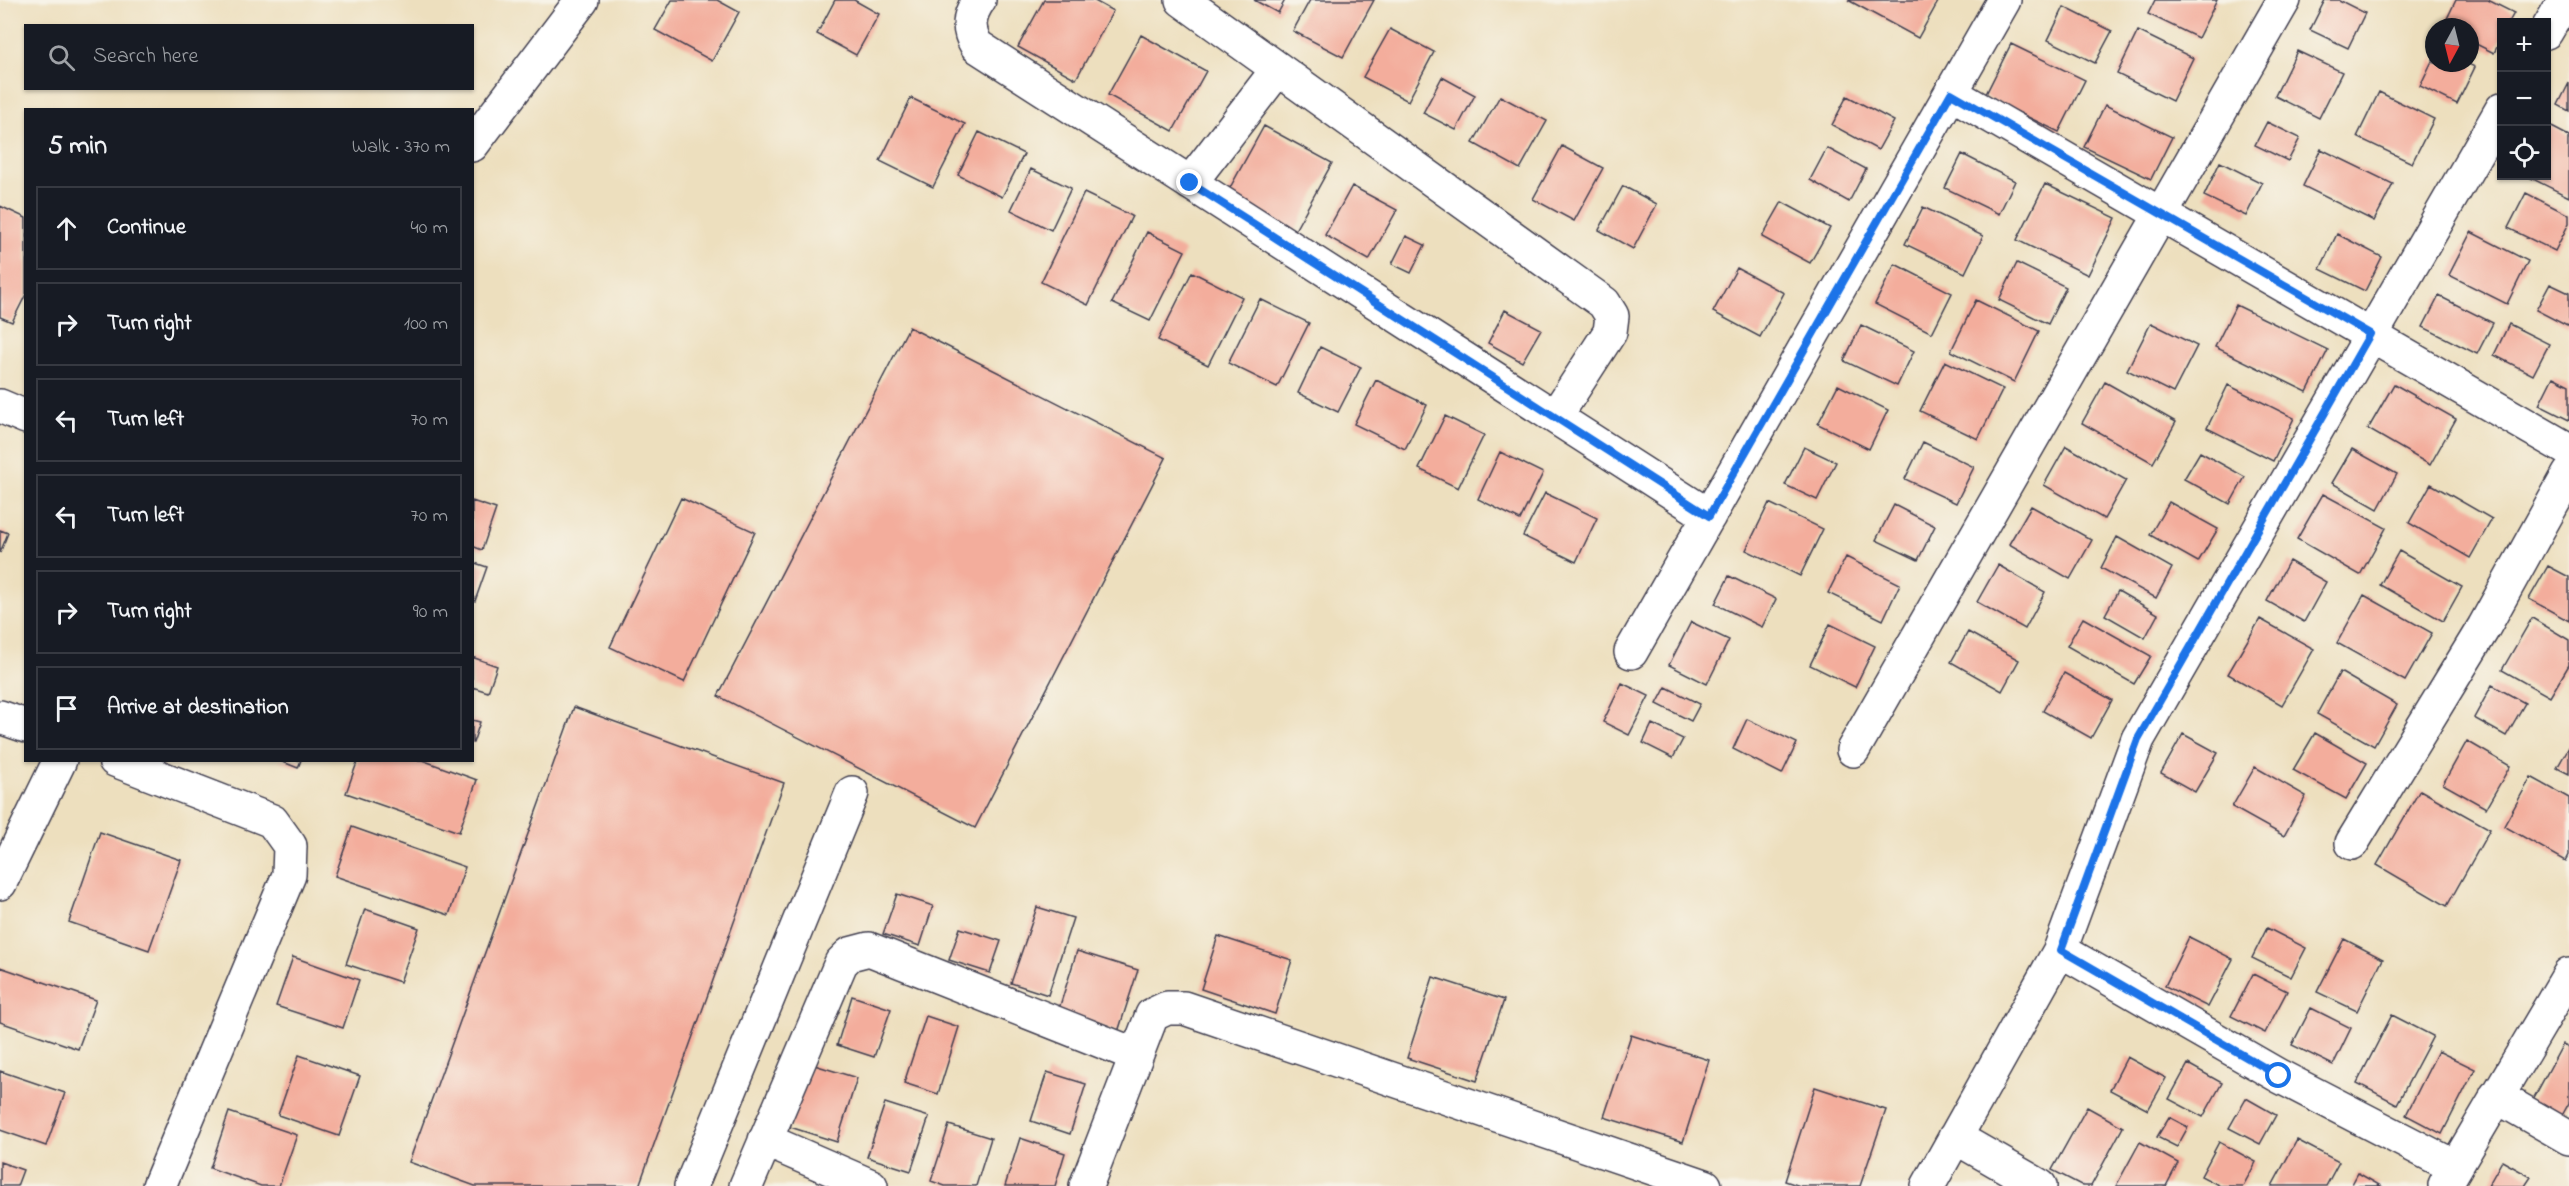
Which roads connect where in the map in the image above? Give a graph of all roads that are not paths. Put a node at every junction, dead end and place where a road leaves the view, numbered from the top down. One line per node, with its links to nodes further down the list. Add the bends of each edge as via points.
1 (582, 0): 11 (street)
2 (979, 0): 12 (street, via 971,12 969,33 977,46)
3 (1182, 0): 8 (street)
4 (2004, 0): 9 (street)
5 (2284, 0): 13 (street)
6 (2565, 0): 7 (street)
7 (2551, 25)
8 (1278, 69): 12 (street); 17 (street, via 1604,303 1612,316 1610,332)
9 (1951, 93): 13 (street); 20 (street)
10 (2497, 118): 14 (street)
11 (474, 142)
12 (1190, 183): 17 (street)
13 (2161, 214): 14 (street); 24 (street)
14 (2370, 334): 18 (street); 30 (street, via 2138,739)
15 (0, 406): 16 (street)
16 (24, 416)
17 (1555, 417): 20 (street)
18 (2569, 450)
19 (2569, 474): 28 (street, via 2484,627)
20 (1709, 516): 21 (street)
21 (1631, 652)
22 (0, 717): 23 (street)
23 (24, 725)
24 (1853, 750)
25 (59, 762): 29 (street)
26 (120, 762): 38 (street, via 272,821 290,846 289,875)
27 (852, 793): 39 (street)
28 (2352, 843)
29 (0, 883)
30 (2061, 950): 34 (street); 37 (street)
31 (2569, 975): 33 (street)
32 (1136, 1055): 36 (street, via 869,949 850,954 841,963); 42 (street); 43 (street, via 1152,1015 1167,1008 1184,1008)
33 (2496, 1096): 35 (street); 37 (street)
34 (1955, 1137): 44 (street); 45 (street)
35 (2569, 1138)
36 (765, 1140): 40 (street); 41 (street)
37 (2450, 1177)
38 (159, 1186)
39 (691, 1186)
40 (746, 1186)
41 (871, 1186)
42 (1086, 1186)
43 (1705, 1186)
44 (1928, 1186)
45 (2040, 1186)

